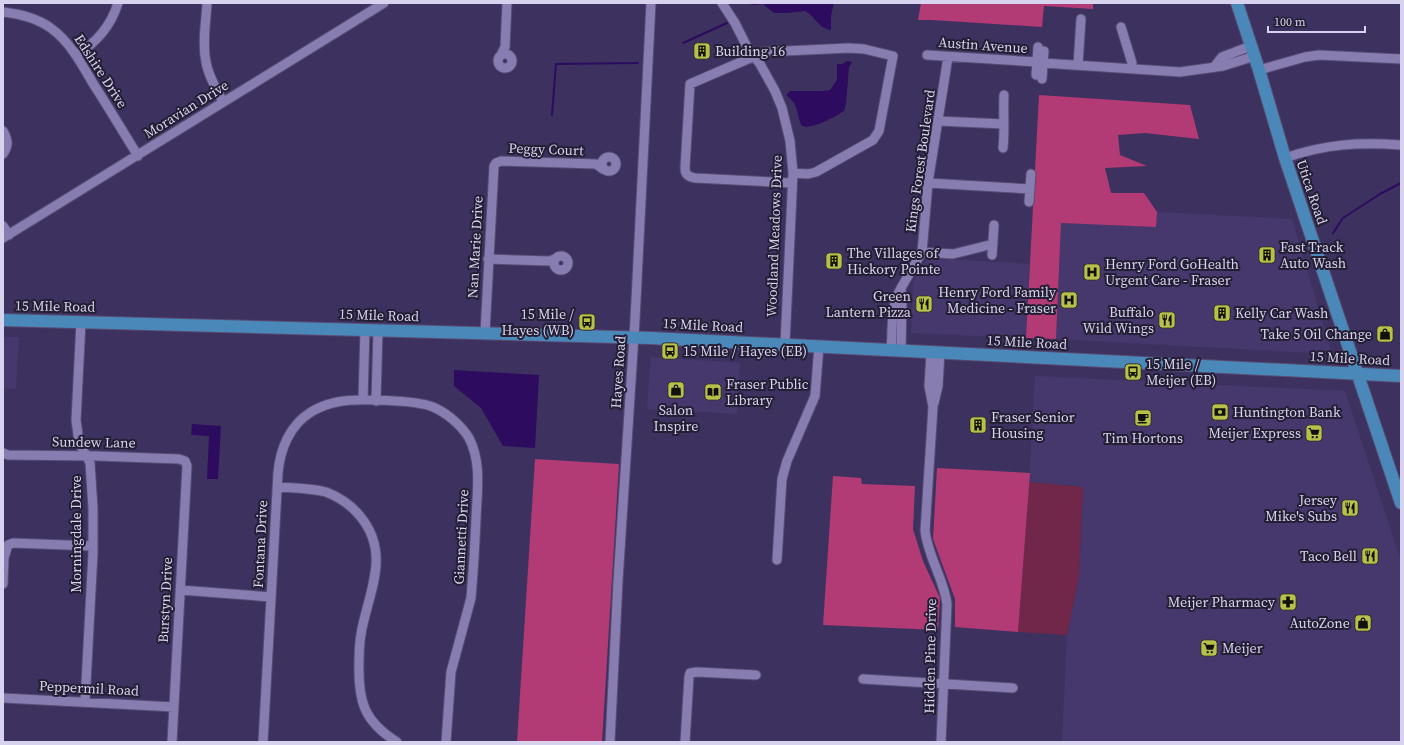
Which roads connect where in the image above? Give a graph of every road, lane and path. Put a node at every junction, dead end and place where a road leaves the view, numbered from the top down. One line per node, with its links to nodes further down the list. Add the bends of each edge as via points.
1 (118, 3): 14 (street, via 111,20 98,39)
2 (207, 3): 25 (street, via 206,62 208,72)
3 (384, 3): 25 (street, Moravian Drive)
4 (507, 3): 13 (street)
5 (650, 3): 55 (street, Hayes Road)
6 (722, 3): 16 (street, Woodland Meadows Drive)
7 (1237, 3): 12 (main road, Utica Road)
8 (3, 12): 14 (street, Edshire Drive, via 24,15 39,21 62,37)
9 (1081, 19): 20 (street)
10 (1121, 27): 21 (street)
11 (1041, 49): 19 (street)
12 (1253, 51): 21 (street, Austin Avenue, via 1223,66 1180,72); 22 (main road, Utica Road)
13 (505, 53)
14 (76, 55): 32 (street, Edshire Drive)
15 (927, 55): 17 (street, Austin Avenue)
16 (753, 56): 36 (street, Woodland Meadows Drive, via 760,64 782,108 790,141); 36 (street, via 764,52 849,48 893,56 876,137 816,172); 38 (street, via 690,84 685,171 695,178)
17 (948, 57): 19 (street, Austin Avenue); 26 (street, Kings Forest Boulevard)
18 (1401, 59): 22 (street, via 1319,55)
19 (1040, 63): 20 (street, Austin Avenue); 23 (street)
20 (1078, 65): 21 (street, Austin Avenue)
21 (1132, 69)
22 (1259, 70): 33 (main road, Utica Road)
23 (1039, 77)
24 (1004, 95): 27 (street)
25 (224, 102): 32 (street, Moravian Drive)
26 (938, 121): 27 (street); 39 (street, Kings Forest Boulevard)
27 (1004, 124): 30 (street)
28 (3, 131): 31 (street, via 8,140)
29 (1401, 145): 33 (street, via 1334,145 1314,148)
30 (1003, 148)
31 (3, 154)
32 (138, 156): 44 (street, Moravian Drive)
33 (1285, 158): 60 (main road, Utica Road)
34 (496, 163): 35 (street, Peggy Court, via 501,161); 48 (street, Nan Marie Drive, via 493,169)
35 (601, 164)
36 (792, 173): 38 (street, Woodland Meadows Drive)
37 (1031, 174): 40 (street)
38 (792, 183): 56 (street, Woodland Meadows Drive)
39 (928, 183): 40 (street); 46 (street, Kings Forest Boulevard)
40 (1030, 188): 41 (street)
41 (1029, 202)
42 (994, 225): 45 (street)
43 (3, 226): 44 (street)
44 (6, 237)
45 (993, 244): 46 (street, via 953,254); 47 (street)
46 (922, 252): 58 (street, Kings Forest Boulevard, via 896,297)
47 (992, 255)
48 (488, 259): 49 (street); 54 (street, Nan Marie Drive)
49 (553, 262)
50 (3, 320): 51 (main road, 15 Mile Road)
51 (81, 322): 52 (main road, 15 Mile Road); 65 (street, Morningdale Drive, via 76,420 79,442)
52 (365, 330): 53 (main road, 15 Mile Road); 62 (street)
53 (378, 330): 54 (main road, 15 Mile Road); 63 (street)
54 (485, 333): 55 (main road, 15 Mile Road)
55 (634, 338): 56 (main road, 15 Mile Road); 85 (street, Hayes Road)
56 (785, 344): 57 (main road, 15 Mile Road)
57 (819, 346): 58 (main road, 15 Mile Road); 70 (street, via 815,396 787,461 782,479)
58 (896, 350): 59 (main road, 15 Mile Road)
59 (936, 352): 60 (main road, 15 Mile Road); 76 (street, Hidden Pine Drive, via 929,386 933,407 925,531 929,552 944,588 947,604)
60 (1358, 373): 61 (main road, 15 Mile Road); 68 (main road, Utica Road)
61 (1401, 376)
62 (363, 400): 63 (street, Fontana Drive); 67 (street, Fontana Drive, via 323,406 310,412 297,424 281,452)
63 (376, 401): 84 (street, Giannetti Drive, via 432,406 460,426 474,450 478,472 471,598 451,672)
64 (3, 453): 65 (street, Sundew Lane)
65 (86, 456): 66 (street, Sundew Lane, via 179,458); 69 (street, Morningdale Drive, via 90,463 92,481)
66 (185, 461): 72 (street, Burstyn Drive, via 187,466)
67 (277, 487): 73 (street, Fontana Drive); 83 (street, via 314,490 333,495 354,509 372,536 377,556 376,576 362,629 358,684 362,703 382,737)
68 (1401, 503)
69 (93, 546): 71 (street, via 13,543 8,545 4,558); 79 (street, Morningdale Drive)
70 (777, 560)
71 (3, 584)
72 (180, 590): 73 (street); 80 (street, Burstyn Drive)
73 (271, 597): 82 (street, Fontana Drive)
74 (756, 676): 86 (street, via 690,673)
75 (863, 679): 76 (street)
76 (944, 684): 77 (street); 87 (street, Hidden Pine Drive)
77 (1013, 688)
78 (3, 698): 79 (street, Peppermil Road)
79 (85, 702): 80 (street, Peppermil Road)
80 (174, 707): 81 (street, Burstyn Drive)
81 (172, 742)
82 (263, 742)
83 (397, 742)
84 (446, 742)
85 (610, 742)
86 (685, 742)
87 (941, 742)

